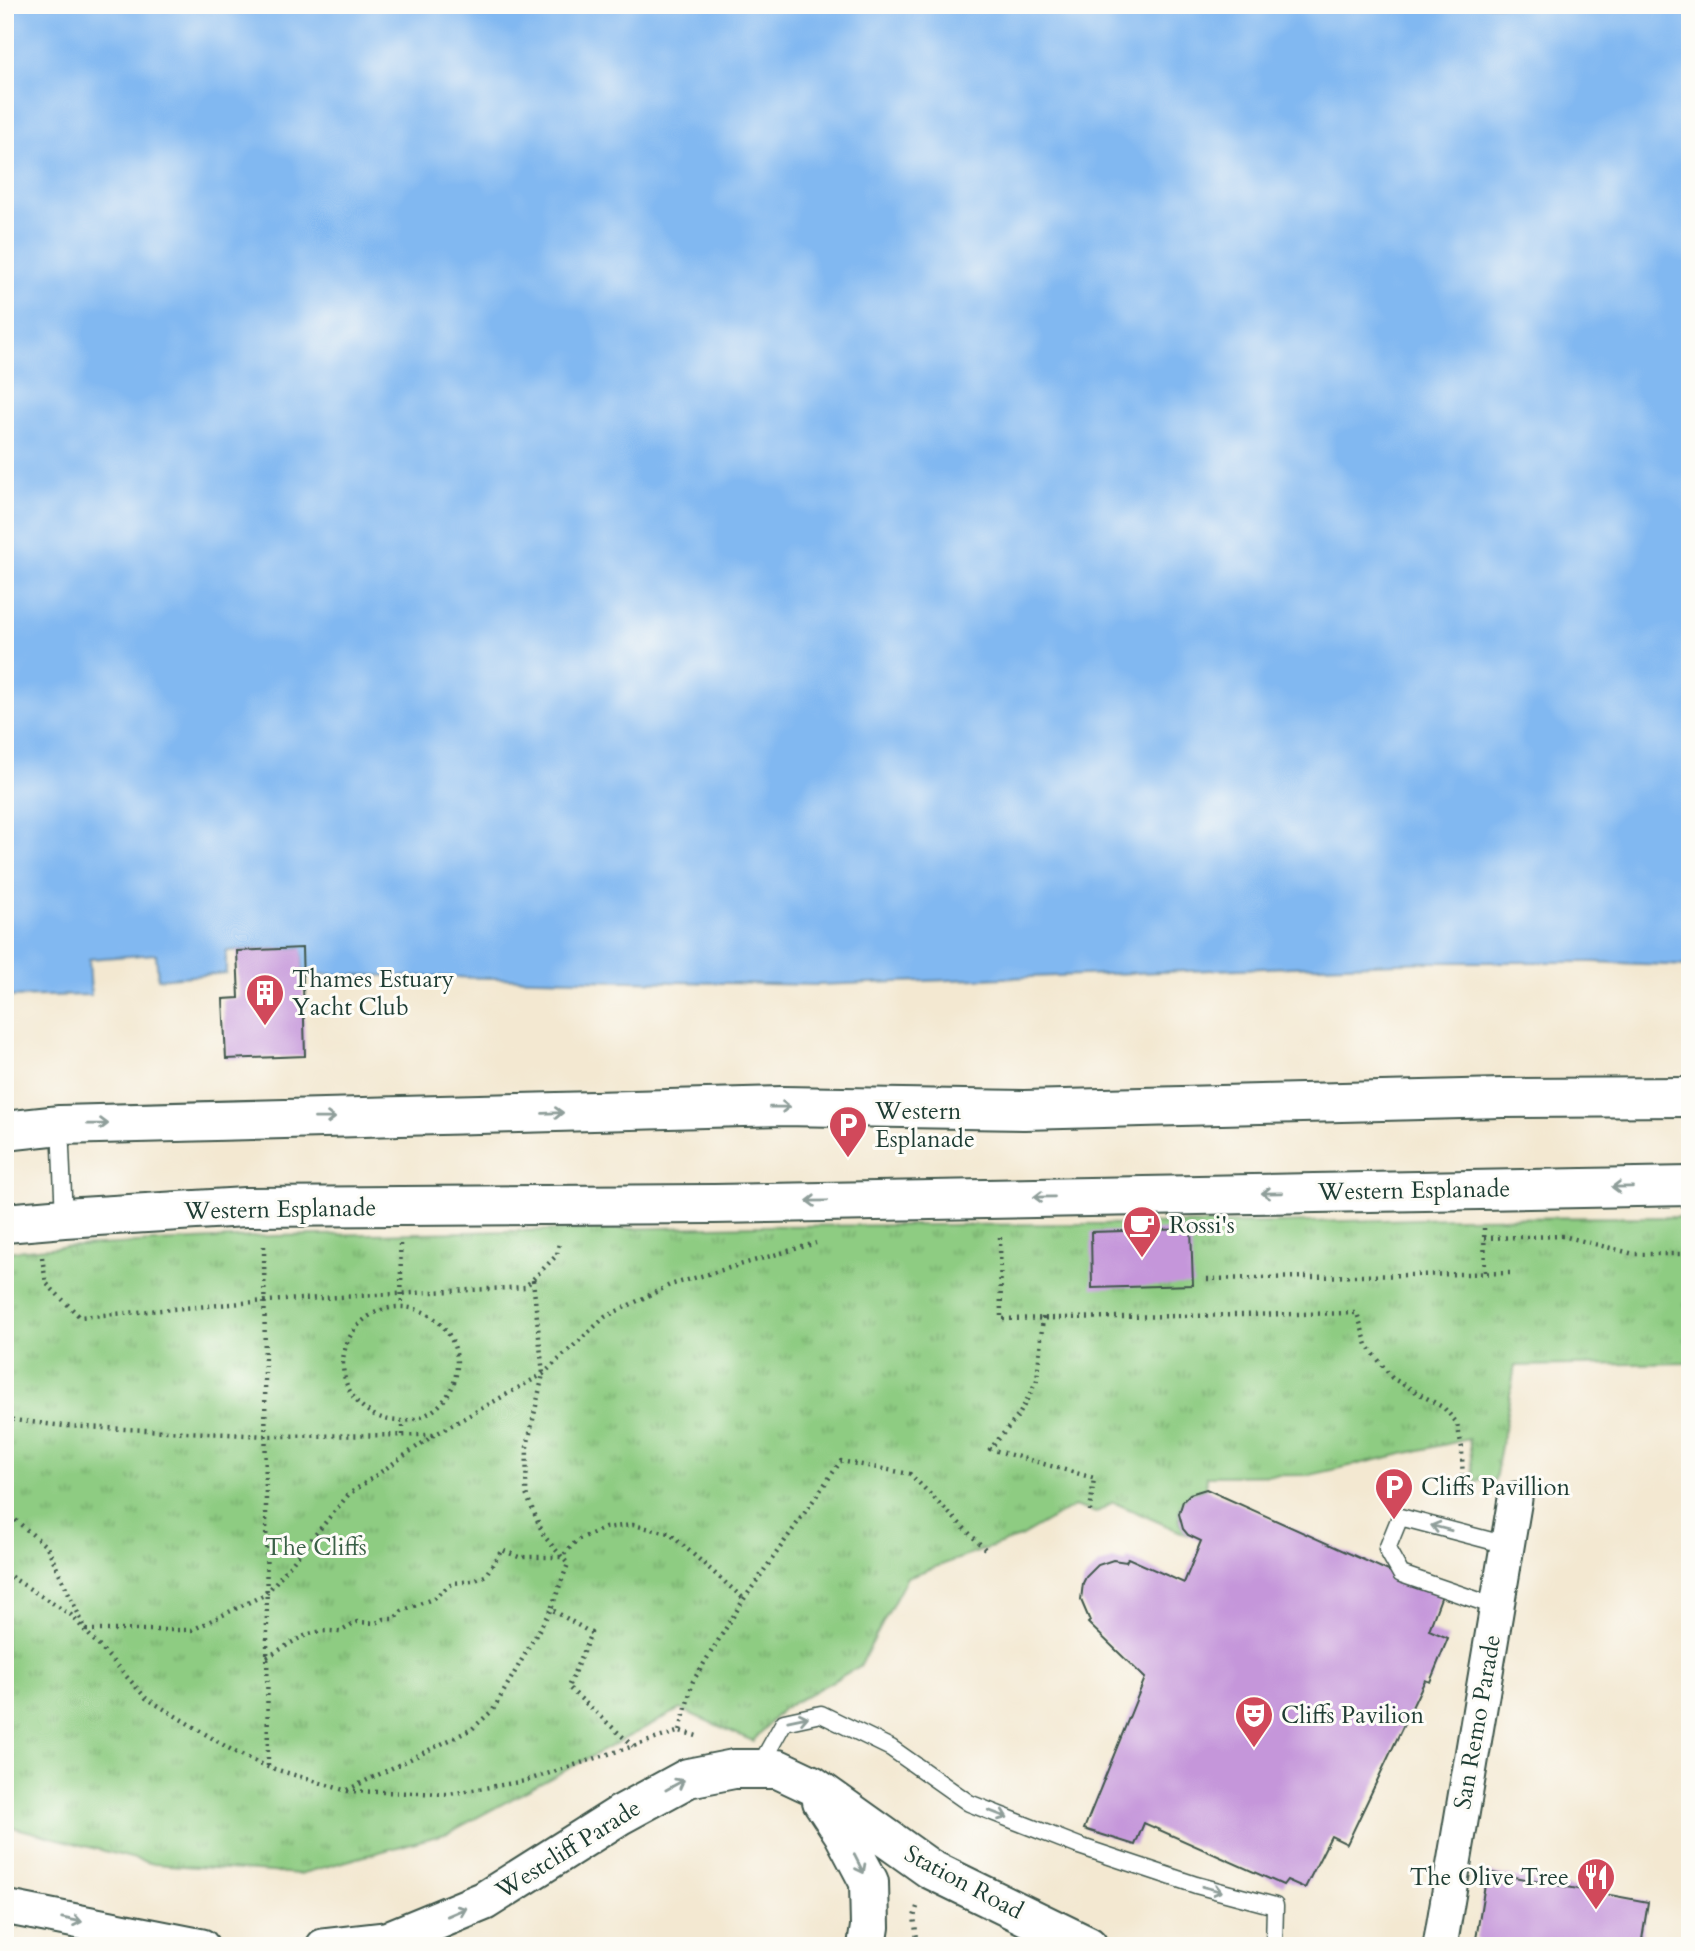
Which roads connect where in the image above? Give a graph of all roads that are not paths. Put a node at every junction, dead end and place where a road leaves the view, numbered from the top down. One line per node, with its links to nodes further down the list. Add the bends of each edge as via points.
1 (1690, 1097): 2 (street, one-way to 1, via 782,1106 1024,1110)
2 (60, 1125): 3 (street); 5 (lane)
3 (5, 1131)
4 (1690, 1186): 5 (street, Western Esplanade, one-way to 5, via 263,1207)
5 (64, 1218): 6 (street, Western Esplanade)
6 (5, 1223)
7 (1515, 1499): 8 (street, San Remo Parade)
8 (1507, 1545): 9 (street, San Remo Parade); 9 (lane, one-way to 9, via 1400,1517 1387,1549 1401,1574)
9 (1497, 1607): 19 (street, San Remo Parade)
10 (758, 1769): 11 (street, Westcliff Parade, via 778,1769); 13 (street, Westcliff Parade, one-way to 10, via 484,1901 688,1778); 18 (lane, one-way to 18, via 784,1722 821,1714 891,1748 969,1803 1079,1846 1275,1906)
11 (811, 1785): 16 (street, one-way to 16, via 844,1833 869,1882); 17 (street, Station Road, via 930,1869)
12 (5, 1907): 14 (street, one-way to 14)
13 (394, 1942): 15 (street, Westcliff Parade)
14 (202, 1946)
15 (323, 1946)
16 (867, 1946)
17 (1088, 1946)
18 (1274, 1946)
19 (1440, 1946)

